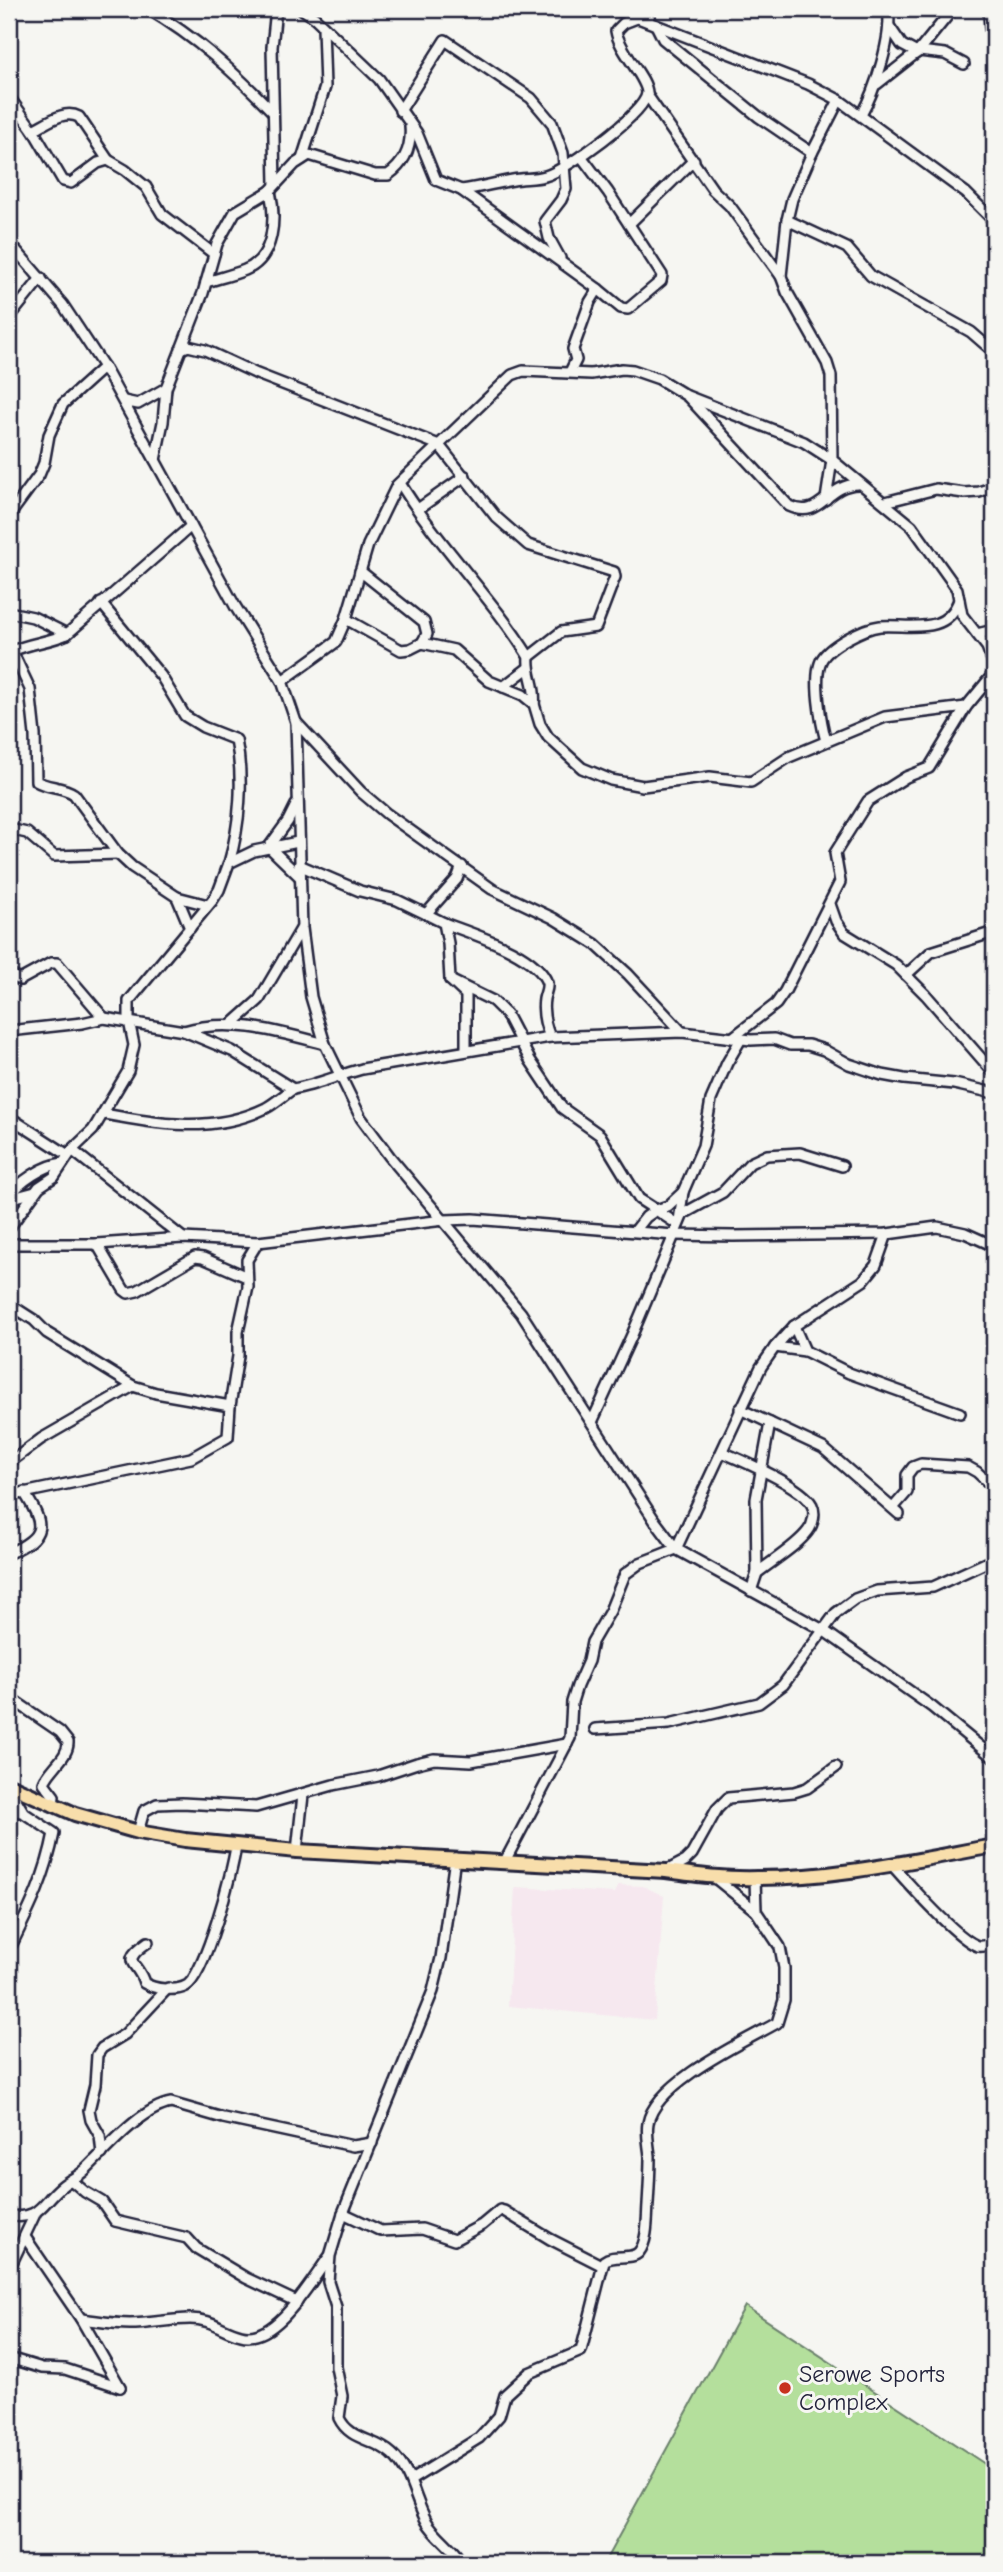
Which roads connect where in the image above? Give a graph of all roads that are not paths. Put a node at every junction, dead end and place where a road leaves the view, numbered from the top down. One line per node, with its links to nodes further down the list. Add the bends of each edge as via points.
1 (148, 9): 20 (street, via 218,57)
2 (276, 9): 20 (street)
3 (302, 9): 11 (street)
4 (615, 9): 9 (street)
5 (652, 9): 9 (street)
6 (888, 9): 10 (street)
7 (953, 9): 13 (street)
8 (988, 15): 12 (street)
9 (646, 22): 16 (street, via 624,23 615,32); 18 (street); 24 (street, via 759,117)
10 (889, 26): 13 (street, via 902,45); 15 (street)
11 (323, 27): 19 (street, via 379,79); 26 (street, via 325,87)
12 (994, 37)
13 (918, 52): 14 (street, via 945,54); 15 (street)
14 (964, 64)
15 (876, 85): 21 (street)
16 (647, 95): 25 (street, via 632,118); 28 (street)
17 (9, 97): 23 (street)
18 (839, 100): 21 (street); 24 (street)
19 (400, 111): 22 (street); 29 (street, via 445,40 531,98 560,141)
20 (273, 112): 30 (street)
21 (862, 114): 32 (street)
22 (410, 124): 26 (street, via 409,148 387,175 314,156); 31 (street, via 434,178)
23 (33, 130): 27 (street, via 74,114); 27 (street, via 66,183)
24 (811, 153): 33 (street)
25 (581, 156): 29 (street); 35 (street)
26 (302, 159): 30 (street)
27 (108, 160): 37 (street, via 146,187 162,214)
28 (694, 160): 35 (street); 39 (street)
29 (564, 166): 31 (street, via 547,176); 38 (street, via 566,189 545,221)
30 (272, 188): 37 (street, via 235,212); 41 (street, via 272,231 261,259 247,270)
31 (461, 190): 38 (street)
32 (990, 212): 34 (street)
33 (787, 220): 39 (street); 45 (street, via 847,248 871,276 971,332)
34 (994, 221)
35 (629, 224): 42 (street, via 662,275 661,281 628,309)
36 (9, 242): 40 (street)
37 (214, 254): 41 (street)
38 (562, 261): 42 (street)
39 (781, 276): 53 (street, via 831,376)
40 (41, 278): 43 (street); 46 (street)
41 (206, 282): 44 (street)
42 (598, 289): 47 (street, via 573,349 576,360)
43 (9, 318)
44 (181, 349): 48 (street); 51 (street, via 205,350)
45 (994, 352)
46 (104, 367): 50 (street); 63 (street, via 63,404 39,475)
47 (570, 372): 49 (street, via 633,370 659,379); 51 (street, via 518,372)
48 (166, 388): 50 (street, via 138,404); 52 (street)
49 (687, 397): 53 (street, via 804,442); 60 (street, via 789,506 806,510)
50 (124, 401): 52 (street)
51 (439, 445): 54 (street); 55 (street)
52 (155, 460): 64 (street)
53 (832, 460): 56 (street); 60 (street)
54 (465, 476): 62 (street); 75 (street, via 496,517 528,545 614,572 596,626 561,632)
55 (400, 483): 58 (street); 59 (street)
56 (858, 484): 60 (street, via 841,486); 61 (street)
57 (994, 487): 61 (street, via 979,492 936,489)
58 (391, 497): 59 (street); 65 (street)
59 (410, 498): 62 (street)
60 (826, 499)
61 (885, 502): 66 (street, via 926,543)
62 (418, 509): 75 (street, via 496,607)
63 (9, 516)
64 (191, 526): 67 (street); 79 (street)
65 (360, 571): 69 (street); 73 (street, via 424,622 427,634)
66 (960, 598): 72 (street, via 962,615); 84 (street, via 956,609 939,623 874,627 841,642 825,656 820,666 818,706)
67 (101, 603): 71 (street); 90 (street, via 158,672 185,716 236,740 239,799)
68 (9, 612): 71 (street, via 33,617)
69 (346, 619): 73 (street, via 401,650); 79 (street, via 334,645)
70 (994, 630): 72 (street)
71 (66, 634): 74 (street)
72 (977, 634): 76 (street)
73 (422, 643): 80 (street, via 454,650 489,681)
74 (10, 653): 89 (street, via 30,689 36,781 74,794)
75 (529, 657): 77 (street)
76 (994, 665)
77 (528, 668): 80 (street); 81 (street, via 534,682)
78 (994, 673): 82 (street)
79 (282, 681): 83 (street)
80 (503, 687): 81 (street)
81 (534, 704): 84 (street, via 548,737 582,768 643,786 710,777 751,782)
82 (966, 706): 84 (street, via 894,715); 95 (street, via 929,768 895,783 864,805 835,853 840,883)
83 (296, 722): 85 (street); 92 (street, via 361,792)
84 (826, 740)
85 (297, 802): 87 (street); 88 (street)
86 (9, 830): 89 (street, via 27,833 54,856)
87 (298, 842): 88 (street); 91 (street)
88 (269, 847): 90 (street); 93 (street)
89 (118, 854): 94 (street)
90 (229, 863): 96 (street)
91 (299, 865): 93 (street); 97 (street)
92 (462, 866): 97 (street); 110 (street, via 492,889 595,944)
93 (299, 876): 100 (street)
94 (177, 897): 96 (street); 99 (street)
95 (830, 904): 103 (street, via 835,921 847,936); 112 (street, via 776,1004)
96 (208, 905): 99 (street)
97 (426, 914): 98 (street)
98 (444, 923): 104 (street); 111 (street, via 516,951 542,976 547,989 544,1021)
99 (190, 928): 106 (street, via 129,1001)
100 (302, 928): 107 (street, via 259,1000); 114 (street, via 311,997)
101 (994, 932): 103 (street, via 934,951)
102 (9, 974): 105 (street, via 20,980 57,963)
103 (906, 975): 116 (street)
104 (450, 980): 113 (street, via 493,1001 506,1014); 115 (street, via 466,996)
105 (104, 1018): 106 (street); 108 (street)
106 (129, 1020): 109 (street); 120 (street, via 133,1058)
107 (231, 1025): 109 (street); 114 (street)
108 (9, 1031)
109 (184, 1031): 118 (street, via 232,1051)
110 (682, 1032): 111 (street); 112 (street)
111 (550, 1037): 113 (street)
112 (736, 1039): 119 (street, via 774,1039 816,1047 882,1075); 126 (street, via 711,1100 700,1154)
113 (519, 1041): 115 (street); 128 (street, via 562,1108 600,1135 639,1199)
114 (325, 1044): 117 (street)
115 (467, 1050): 117 (street)
116 (994, 1073)
117 (339, 1074): 118 (street, via 314,1086); 129 (street, via 374,1138)
118 (293, 1089): 120 (street, via 266,1108 209,1125 163,1125)
119 (994, 1093)
120 (104, 1114): 122 (street)
121 (9, 1117): 122 (street)
122 (68, 1156): 124 (street); 125 (street, via 54,1177); 135 (street)
123 (842, 1166): 130 (street, via 800,1153 767,1155 750,1163 723,1192 686,1212)
124 (12, 1186): 127 (street)
125 (35, 1192): 127 (street); 131 (street)
126 (683, 1192): 128 (street); 130 (street)
127 (9, 1198)
128 (656, 1210): 130 (street); 132 (street)
129 (444, 1220): 132 (street); 136 (street); 149 (street, via 521,1313)
130 (678, 1223): 134 (street)
131 (9, 1228)
132 (635, 1231): 134 (street)
133 (887, 1234): 134 (street); 139 (street, via 937,1227); 142 (street, via 876,1265 863,1281)
134 (674, 1235): 149 (street)
135 (183, 1238): 136 (street); 138 (street)
136 (258, 1242): 140 (street, via 247,1260)
137 (9, 1244): 138 (street)
138 (97, 1244): 140 (street, via 128,1293 195,1256)
139 (994, 1246)
140 (247, 1277): 146 (street)
141 (9, 1304): 145 (street, via 47,1334)
142 (794, 1326): 143 (street); 144 (street)
143 (775, 1347): 144 (street); 147 (street)
144 (805, 1351): 148 (street, via 849,1373)
145 (133, 1386): 146 (street); 152 (street, via 41,1439)
146 (230, 1406): 155 (street, via 228,1437 191,1458)
147 (740, 1409): 150 (street); 151 (street)
148 (960, 1413)
149 (592, 1422): 157 (street)
150 (769, 1423): 153 (street); 154 (street, via 823,1448 896,1511 906,1492 907,1475 921,1464 968,1467)
151 (722, 1452): 153 (street); 157 (street)
152 (9, 1464)
153 (760, 1469): 160 (street); 160 (street, via 805,1498 814,1512 807,1533)
154 (994, 1488)
155 (24, 1492): 156 (street); 158 (street, via 39,1519 40,1531 34,1540)
156 (9, 1496)
157 (676, 1549): 161 (street); 165 (street, via 625,1574 576,1686)
158 (9, 1553)
159 (994, 1559): 162 (street, via 933,1587 865,1595 836,1613)
160 (757, 1573): 161 (street)
161 (751, 1591): 162 (street)
162 (823, 1630): 164 (street, via 783,1685 759,1703 669,1724); 166 (street, via 932,1707)
163 (9, 1697): 170 (street, via 68,1742 67,1751 44,1783 54,1796)
164 (596, 1729)
165 (567, 1744): 169 (street, via 471,1762 434,1759); 178 (street)
166 (994, 1758)
167 (836, 1767): 180 (street, via 801,1790 728,1798 692,1854)
168 (9, 1787): 170 (main road); 172 (street)
169 (303, 1795): 173 (street, via 256,1807 157,1804 145,1811); 176 (street)
170 (53, 1806): 173 (main road)
171 (9, 1809): 172 (street)
172 (24, 1813): 185 (street, via 54,1833 37,1895)
173 (138, 1832): 174 (main road)
174 (236, 1846): 176 (main road); 187 (street, via 201,1968 187,1986)
175 (994, 1846): 179 (main road)
176 (297, 1851): 177 (main road)
177 (455, 1858): 178 (main road); 188 (street, via 433,1991)
178 (504, 1863): 180 (main road)
179 (892, 1865): 182 (main road); 186 (street, via 964,1937 978,1946)
180 (666, 1871): 181 (main road)
181 (714, 1877): 182 (main road); 183 (street)
182 (755, 1878): 183 (street)
183 (756, 1911): 196 (street, via 780,1947 784,1968 781,2015 777,2023 689,2074 653,2111 647,2132 650,2174 642,2248 633,2256 609,2258)
184 (148, 1942): 187 (street, via 134,1954 132,1964 147,1985)
185 (12, 1944)
186 (994, 1944)
187 (168, 1988): 189 (street, via 125,2034 97,2055 89,2110)
188 (372, 2143): 189 (street, via 348,2145 170,2103 154,2108); 191 (street)
189 (102, 2154): 190 (street)
190 (71, 2180): 192 (street); 198 (street, via 102,2202 115,2221 187,2238 238,2273)
191 (342, 2213): 195 (street); 196 (street, via 382,2231 422,2229 454,2240 504,2210)
192 (35, 2214): 193 (street); 194 (street)
193 (9, 2215)
194 (25, 2236): 197 (street); 199 (street)
195 (330, 2256): 198 (street); 201 (street, via 328,2282 335,2307 336,2367 342,2396 339,2418 358,2437 392,2454)
196 (603, 2266): 201 (street, via 581,2351 529,2373 505,2395 499,2416 479,2438)
197 (9, 2269)
198 (297, 2302): 199 (street, via 253,2338 207,2320 129,2324)
199 (82, 2319): 200 (street, via 120,2387 65,2369)
200 (9, 2358)
201 (411, 2480): 202 (street, via 427,2522)
202 (462, 2563)

